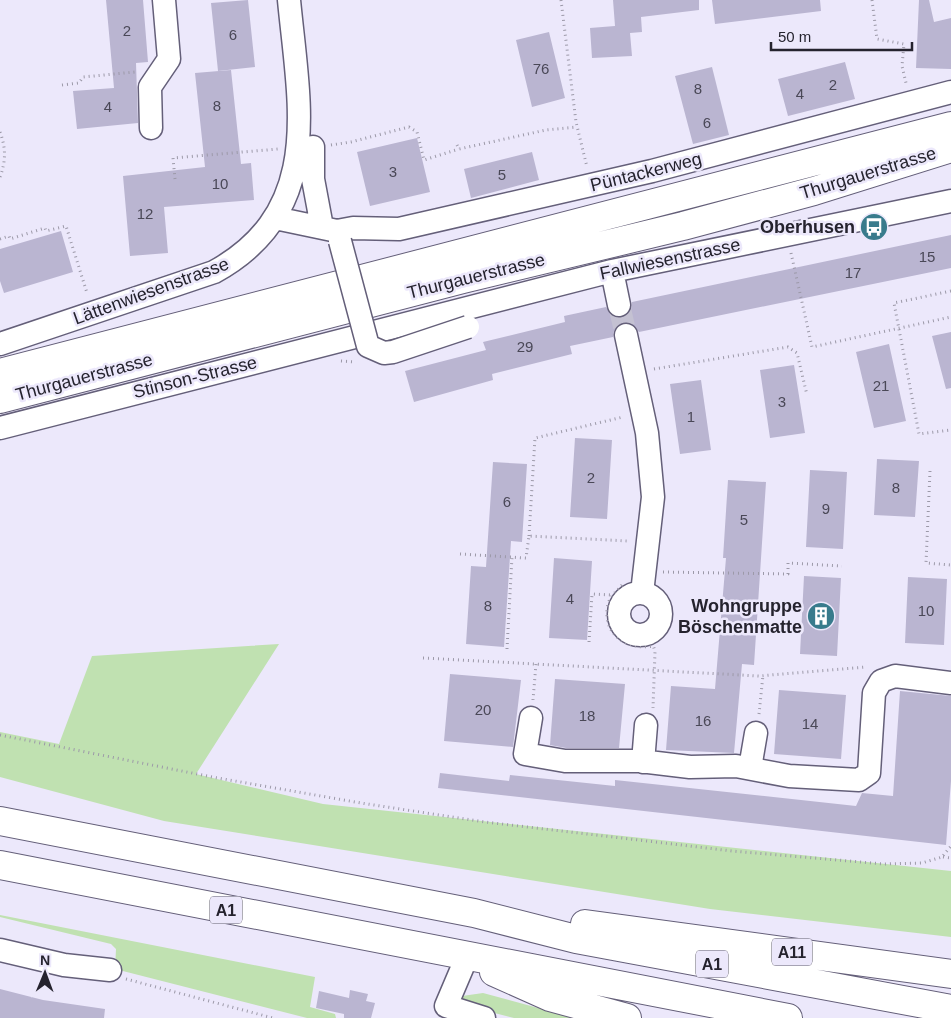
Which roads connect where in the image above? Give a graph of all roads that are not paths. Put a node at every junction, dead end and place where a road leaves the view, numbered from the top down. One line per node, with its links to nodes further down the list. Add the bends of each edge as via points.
1 (164, 0): 5 (street, via 169,59 150,87)
2 (289, 0): 9 (street, Lättenwiesenstrasse, via 300,132 290,188)
3 (951, 92): 10 (street, Püntackerweg, via 591,186 399,229 353,228)
4 (951, 126): 17 (main road, Thurgauerstrasse)
5 (151, 128)
6 (313, 148): 10 (street, via 313,179)
7 (951, 148): 18 (main road, Thurgauerstrasse, via 814,191)
8 (951, 200): 11 (street, Fallwiesenstrasse)
9 (275, 218): 10 (street, Püntackerweg); 16 (street, Lättenwiesenstrasse, via 257,242 238,259 214,272)
10 (333, 233): 12 (street, bridge, via 368,346 384,353 393,352 468,327 489,313)
11 (612, 271): 12 (street, Fallwiesenstrasse); 13 (street)
12 (488, 302): 14 (street, Fallwiesenstrasse)
13 (619, 305)
14 (390, 327): 19 (street, Stinson-Strasse)
15 (626, 335): 20 (street, via 647,433 652,497 649,542)
16 (0, 344)
17 (0, 373)
18 (0, 399)
19 (0, 428)
20 (637, 582): 20 (street, via 661,609 652,640 630,633 618,616 622,602)
21 (951, 689): 26 (street, via 894,676 881,681 874,693 868,773 859,780 789,776)
22 (531, 718): 25 (street, via 525,754 565,760)
23 (646, 724): 25 (street)
24 (756, 733): 26 (street)
25 (643, 762): 26 (street)
26 (750, 768)
27 (0, 821): 29 (main road, A1)
28 (0, 865): 31 (main road, A1)
29 (474, 913): 33 (main road, A11, via 633,929); 34 (main road, A1, via 576,939)
30 (0, 950): 32 (street)
31 (459, 956): 35 (street, via 446,1006); 36 (main road, via 550,997); 37 (main road, A1)
32 (115, 974)
33 (951, 974)
34 (951, 1009)
35 (484, 1018)
36 (627, 1018)
37 (788, 1018)

